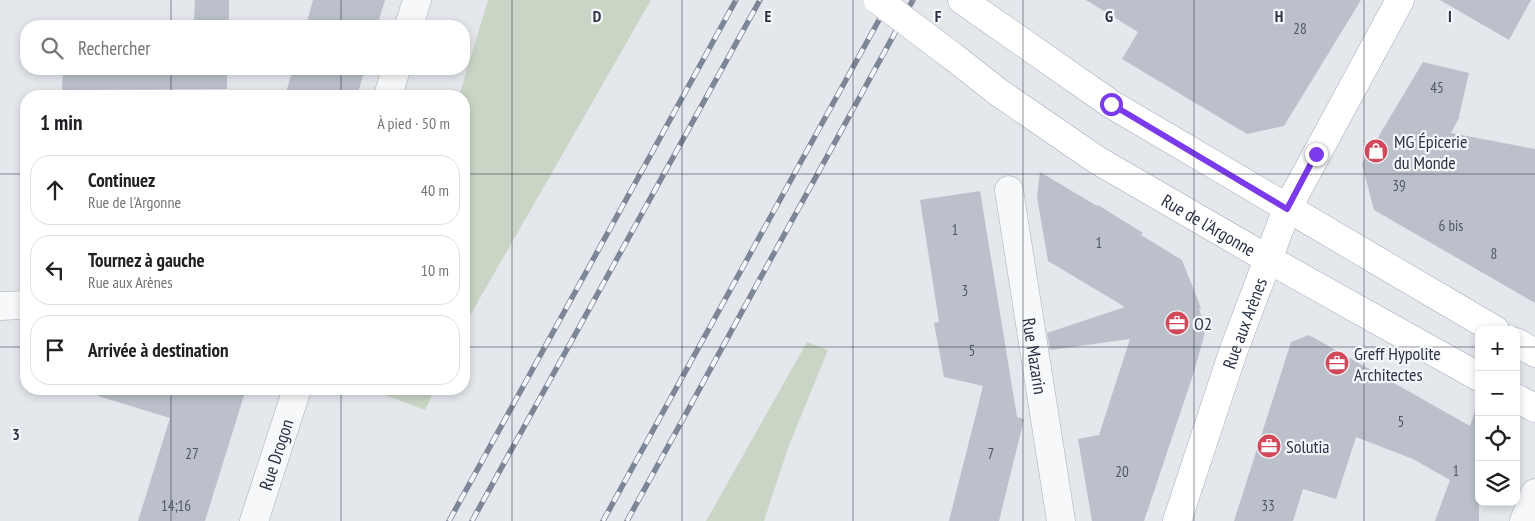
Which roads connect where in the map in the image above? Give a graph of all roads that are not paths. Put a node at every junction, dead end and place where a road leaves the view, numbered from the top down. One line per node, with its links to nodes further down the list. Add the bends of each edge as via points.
1 (416, 0): 5 (street)
2 (878, 0): 10 (main road, Rue de l'Argonne, bridge, via 998,92 1096,160)
3 (1400, 0): 9 (main road, Rue aux Arènes)
4 (971, 6): 9 (main road, via 1100,98)
5 (411, 20)
6 (394, 75): 7 (street)
7 (390, 90)
8 (1009, 190): 22 (street, Rue Mazarin)
9 (1287, 209): 10 (main road, Rue aux Arènes); 13 (main road)
10 (1268, 259): 16 (main road, Rue de l'Argonne); 23 (main road, Rue aux Arènes, via 1233,352)
11 (20, 305): 12 (street)
12 (0, 306)
13 (1488, 326)
14 (1520, 344): 15 (main road)
15 (1535, 353)
16 (1475, 375)
17 (295, 395): 21 (street, Rue Drogon)
18 (1520, 400): 19 (main road)
19 (1535, 408)
20 (1535, 493): 24 (street)
21 (254, 521)
22 (1061, 521)
23 (1178, 521)
24 (1524, 521)

